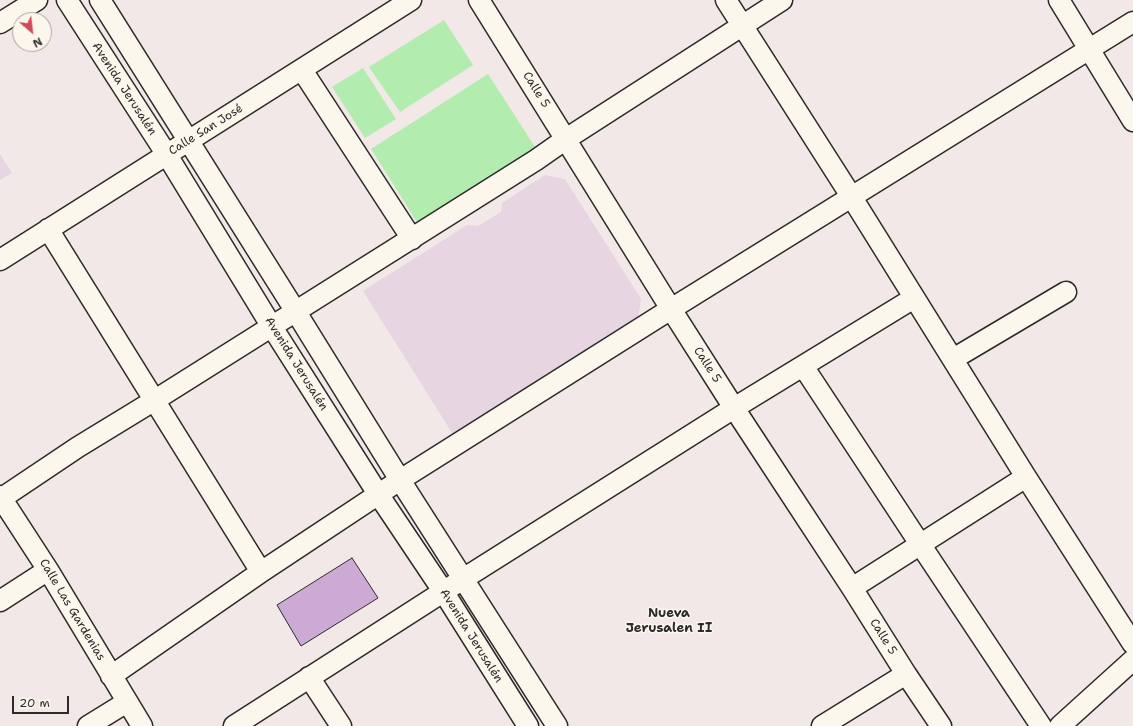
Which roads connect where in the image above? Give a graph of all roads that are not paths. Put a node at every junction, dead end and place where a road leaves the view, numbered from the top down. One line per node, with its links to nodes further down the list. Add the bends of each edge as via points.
1 (37, 0): 10 (street)
2 (67, 0): 17 (street, Avenida Jerusalén)
3 (100, 0): 16 (street, Avenida Jerusalén)
4 (411, 0): 13 (street, Calle San José)
5 (479, 0): 15 (street, Calle 5)
6 (726, 0): 11 (street)
7 (782, 0): 11 (street)
8 (1059, 0): 12 (street)
9 (1133, 22): 12 (street)
10 (0, 23)
11 (742, 26): 15 (street); 18 (street)
12 (1089, 48): 14 (street); 18 (street)
13 (302, 70): 16 (street, Calle San José); 20 (street)
14 (1133, 121)
15 (566, 139): 20 (street); 24 (street, Calle 5)
16 (188, 142): 17 (street, Calle San José); 25 (street, Avenida Jerusalén)
17 (167, 155): 19 (street, Calle San José); 26 (street, Avenida Jerusalén)
18 (851, 196): 23 (street); 24 (street)
19 (48, 229): 21 (street, Calle San José); 29 (street)
20 (412, 239): 25 (street)
21 (0, 260)
22 (1066, 292): 27 (street)
23 (914, 298): 27 (street); 28 (street)
24 (671, 309): 30 (street, Calle 5); 32 (street)
25 (296, 312): 26 (street); 32 (street, Avenida Jerusalén)
26 (272, 327): 29 (street); 33 (street, Avenida Jerusalén)
27 (953, 359): 31 (street)
28 (804, 366): 30 (street); 35 (street)
29 (155, 400): 34 (street, via 78,446); 37 (street)
30 (734, 408): 38 (street); 39 (street, Calle 5)
31 (1026, 477): 35 (street); 42 (street)
32 (400, 480): 33 (street); 38 (street, Avenida Jerusalén)
33 (378, 494): 37 (street); 40 (street, Avenida Jerusalén)
34 (1, 497): 36 (street, Calle Las Gardenias)
35 (920, 544): 39 (street); 56 (street)
36 (48, 570): 41 (street); 45 (street, Calle Las Gardenias)
37 (261, 572): 45 (street)
38 (463, 579): 40 (street); 53 (street, Avenida Jerusalén)
39 (852, 588): 44 (street, Calle 5)
40 (443, 591): 46 (street); 52 (street, Avenida Jerusalén)
41 (0, 601)
42 (1133, 644)
43 (1133, 660): 57 (street)
44 (906, 674): 54 (street); 55 (street, Calle 5)
45 (111, 676): 47 (street, Calle Las Gardenias)
46 (309, 676): 50 (street); 51 (street)
47 (126, 702): 48 (street); 49 (street, Calle Las Gardenias)
48 (88, 726)
49 (142, 726)
50 (234, 726)
51 (341, 726)
52 (528, 726)
53 (557, 726)
54 (822, 726)
55 (941, 726)
56 (1042, 726)
57 (1060, 726)

